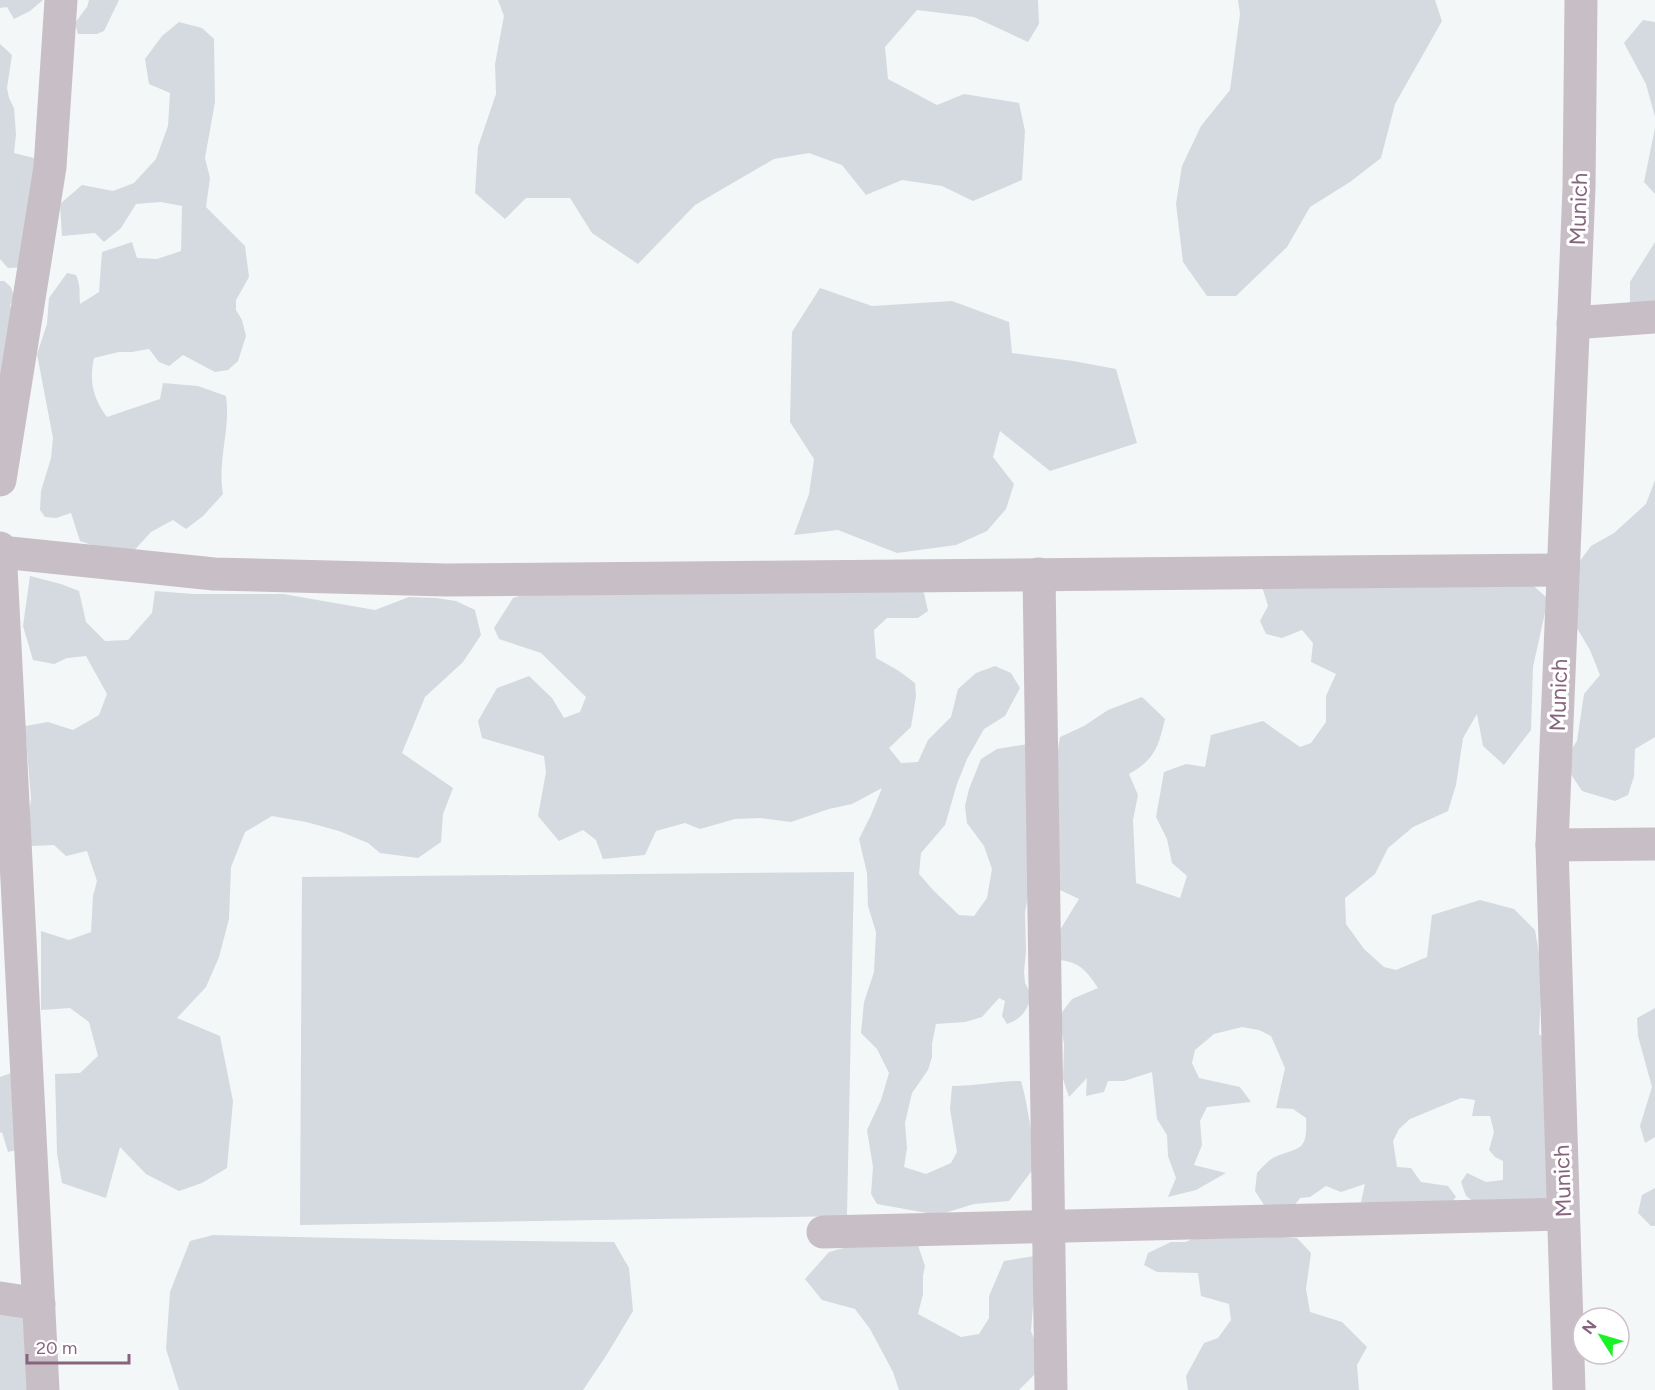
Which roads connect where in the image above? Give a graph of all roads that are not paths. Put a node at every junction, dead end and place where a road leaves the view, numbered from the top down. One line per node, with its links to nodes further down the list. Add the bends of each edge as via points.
1 (62, 0): 5 (street, via 50,167)
2 (1581, 0): 4 (street, Munich)
3 (1655, 317): 4 (street)
4 (1573, 323): 7 (street, Munich)
5 (0, 480)
6 (0, 550): 8 (street, via 214,574 446,580); 15 (street)
7 (1563, 570): 8 (street); 10 (street, Munich)
8 (1038, 574): 12 (street)
9 (1655, 844): 10 (street)
10 (1552, 845): 11 (street, Munich)
11 (1563, 1214): 12 (street); 18 (street, Munich)
12 (1048, 1227): 13 (street); 17 (street)
13 (823, 1232)
14 (0, 1298): 15 (street)
15 (39, 1305): 16 (street)
16 (43, 1390)
17 (1052, 1390)
18 (1569, 1390)

